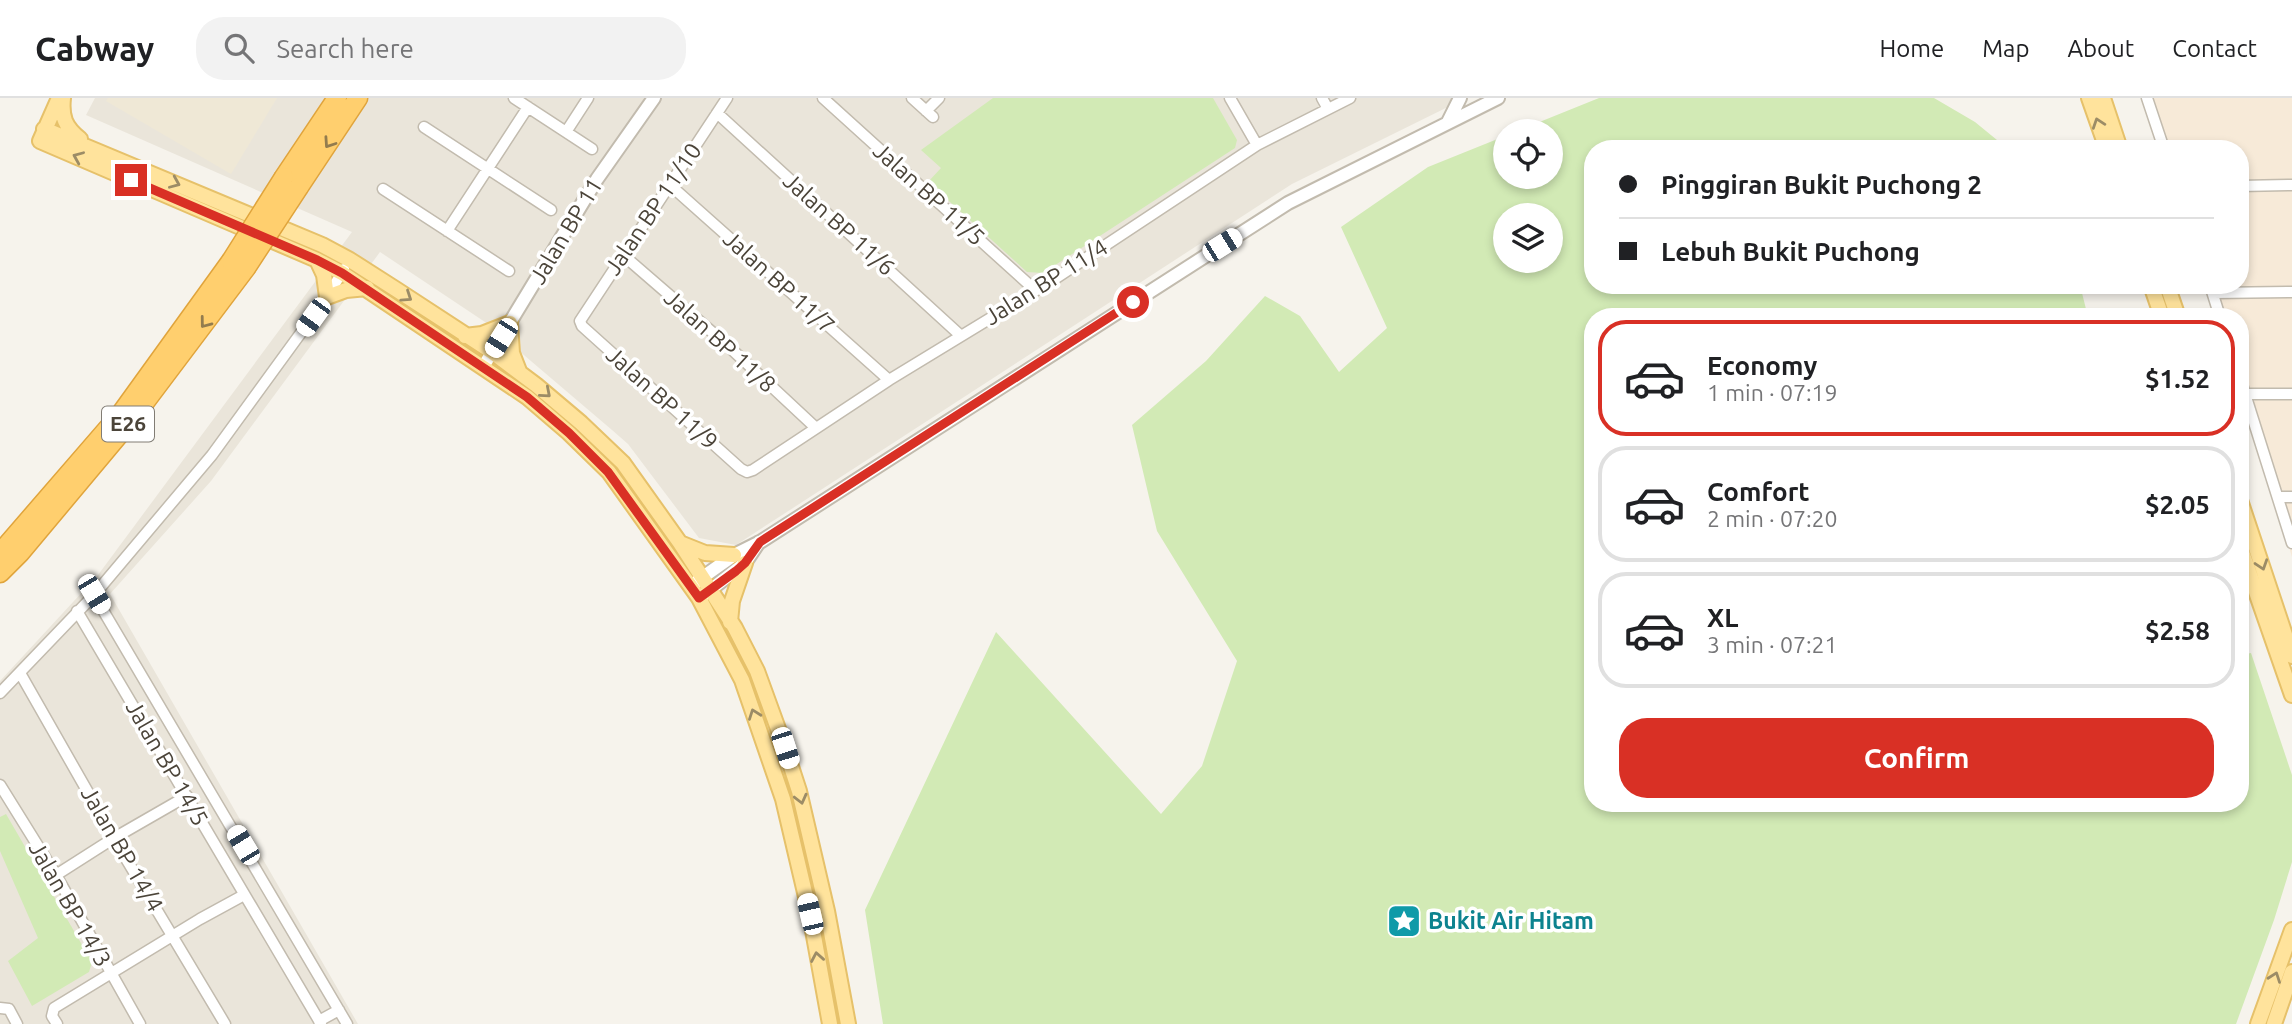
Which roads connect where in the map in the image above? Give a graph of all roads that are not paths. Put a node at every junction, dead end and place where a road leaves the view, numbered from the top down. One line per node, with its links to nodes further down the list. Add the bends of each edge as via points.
1 (61, 98): 25 (main road); 30 (main road, via 70,131)
2 (337, 98): 33 (highway, E26)
3 (358, 98): 33 (highway, E26, one-way to 33)
4 (514, 98): 19 (street)
5 (588, 98): 24 (street)
6 (654, 98): 51 (street, Jalan BP 11, via 597,179)
7 (727, 98): 21 (street, Jalan BP 11/10)
8 (823, 98): 46 (street, Jalan BP 11/5)
9 (912, 98): 10 (street, via 930,114)
10 (939, 98)
11 (1230, 98): 29 (street)
12 (1321, 98): 20 (street)
13 (1350, 98): 20 (street, Jalan BP 11/4)
14 (1460, 98): 22 (street)
15 (2089, 98): 26 (main road, one-way to 15)
16 (2103, 98): 27 (main road)
17 (2147, 98): 28 (street)
18 (1490, 100): 22 (street)
19 (528, 107): 24 (street); 32 (street)
20 (1328, 108): 29 (street, Jalan BP 11/4)
21 (717, 113): 34 (street, Jalan BP 11/10); 52 (street, Jalan BP 11/6)
22 (1448, 122): 69 (street, via 1288,203)
23 (424, 127): 32 (street)
24 (566, 132): 31 (street)
25 (42, 135): 30 (main road); 41 (main road, one-way to 25)
26 (2103, 140)
27 (2117, 140)
28 (2161, 140)
29 (1257, 145): 46 (street, Jalan BP 11/4)
30 (93, 149): 43 (main road, one-way to 43, via 322,246)
31 (592, 149)
32 (488, 169): 38 (street); 39 (street)
33 (292, 182): 42 (highway, E26, bridge)
34 (670, 185): 40 (street, Jalan BP 11/10); 57 (street, Jalan BP 11/7)
35 (2292, 185): 36 (street)
36 (2249, 186)
37 (383, 189): 39 (street)
38 (551, 211)
39 (447, 231): 44 (street)
40 (623, 255): 50 (street, Jalan BP 11/10); 61 (street, Jalan BP 11/8)
41 (317, 260): 43 (main road); 49 (main road)
42 (238, 264): 68 (highway, E26, via 122,412); 71 (highway, E26, one-way to 71, via 133,418)
43 (346, 266): 45 (main road); 49 (street); 53 (main road, one-way to 53)
44 (509, 271)
45 (367, 288): 49 (main road); 55 (main road)
46 (1035, 290): 52 (street, Jalan BP 11/4)
47 (2249, 290): 48 (street)
48 (2292, 292)
49 (327, 297): 73 (street, via 212,455)
50 (580, 321): 62 (street, Jalan BP 11/9)
51 (510, 323): 53 (main road); 54 (street, Jalan BP 11); 56 (main road, via 512,353)
52 (960, 335): 57 (street, Jalan BP 11/4)
53 (465, 336): 54 (main road)
54 (492, 352): 55 (street, Jalan BP 11); 56 (main road)
55 (483, 367): 72 (main road, via 527,397 608,472)
56 (521, 374): 66 (main road, one-way to 66, via 622,463)
57 (889, 380): 61 (street, Jalan BP 11/4)
58 (2249, 394): 59 (street)
59 (2292, 394)
60 (2249, 406): 63 (street)
61 (816, 428): 62 (street, Jalan BP 11/4)
62 (747, 472)
63 (2278, 497): 64 (street); 67 (street)
64 (2292, 497)
65 (2249, 527): 77 (main road, one-way to 77)
66 (680, 543): 69 (main road); 72 (main road)
67 (2292, 543)
68 (0, 553)
69 (740, 559): 72 (street); 74 (street); 76 (main road)
70 (2249, 572): 80 (main road)
71 (0, 573)
72 (696, 582): 74 (main road)
73 (94, 594): 75 (street); 91 (street)
74 (705, 594): 76 (main road); 98 (main road, one-way to 74, via 783,799)
75 (77, 611): 78 (street); 82 (street, Jalan BP 14/5)
76 (730, 622): 99 (main road, one-way to 99, via 757,671 799,791)
77 (2292, 656)
78 (20, 673): 79 (street); 83 (street, Jalan BP 14/4)
79 (0, 693)
80 (2292, 695)
81 (0, 785): 84 (street, Jalan BP 14/3)
82 (187, 796): 83 (street); 85 (street, Jalan BP 14/5)
83 (114, 838): 84 (street); 87 (street, Jalan BP 14/4)
84 (56, 875): 89 (street, Jalan BP 14/3)
85 (244, 895): 87 (street); 92 (street, Jalan BP 14/5)
86 (2292, 930): 100 (main road, one-way to 86)
87 (173, 935): 89 (street); 96 (street, Jalan BP 14/4)
88 (2292, 972): 101 (main road)
89 (110, 974): 94 (street, via 54,1008); 95 (street, Jalan BP 14/3)
90 (0, 1008): 93 (street, via 9,1009)
91 (339, 1010): 92 (street); 97 (street)
92 (320, 1022)
93 (17, 1024)
94 (57, 1024)
95 (139, 1024)
96 (225, 1024)
97 (347, 1024)
98 (830, 1024)
99 (848, 1024)
100 (2258, 1024)
101 (2274, 1024)

